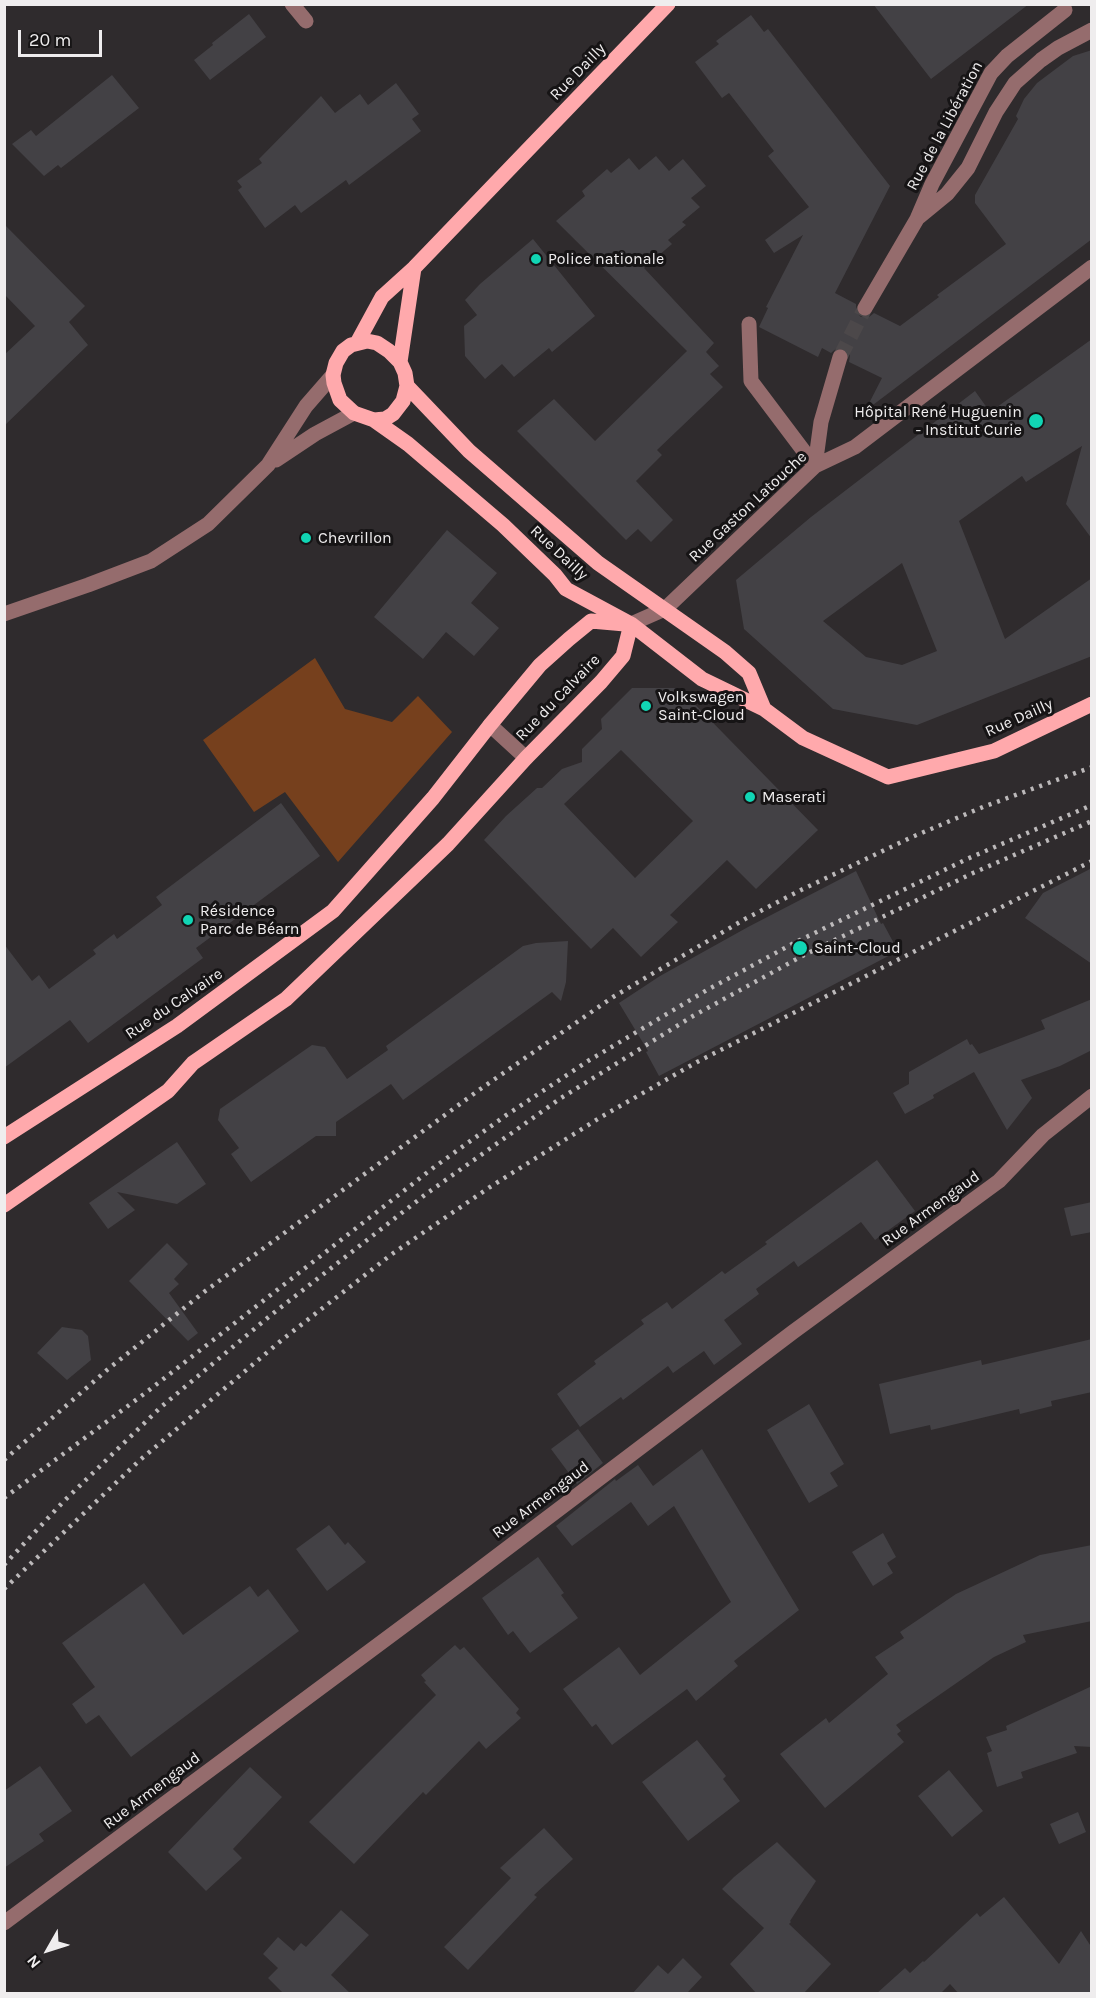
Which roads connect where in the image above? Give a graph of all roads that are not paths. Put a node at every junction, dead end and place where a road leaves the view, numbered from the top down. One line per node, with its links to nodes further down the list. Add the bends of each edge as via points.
1 (292, 4): 4 (street)
2 (668, 4): 8 (main road, Rue Dailly)
3 (1065, 10): 6 (street, Rue de la Libération, via 1006,56 992,73)
4 (306, 21)
5 (1092, 30): 6 (street, Rue de la Libération, via 1058,48 1015,83 968,168 947,194)
6 (917, 219): 9 (street, Rue de la Libération)
7 (1092, 267): 19 (street, Rue Gaston Latouche, via 855,447)
8 (414, 268): 11 (main road, Rue Dailly, via 382,297); 13 (main road, Rue Dailly)
9 (865, 308)
10 (749, 324): 19 (street, via 751,381)
11 (357, 343): 13 (main road, via 377,343); 14 (main road, Rue Dailly, via 343,351)
12 (840, 357): 19 (street, via 821,422)
13 (400, 362): 15 (main road, Rue Dailly)
14 (333, 375): 16 (main road, via 340,400); 18 (street, via 306,406)
15 (407, 386): 17 (main road, via 403,401 393,414); 20 (main road, Rue Dailly, via 523,500 598,563)
16 (354, 414): 17 (main road, Rue Dailly); 18 (street)
17 (374, 420): 22 (main road, Rue Dailly, via 503,525 566,589)
18 (268, 465): 21 (street, via 208,524 152,561)
19 (815, 466): 20 (street, Rue Gaston Latouche)
20 (665, 609): 22 (street, Rue Gaston Latouche); 24 (main road, Rue Dailly, via 749,673)
21 (4, 614)
22 (631, 624): 24 (main road, Rue Dailly, via 702,679); 25 (main road, Rue du Calvaire, via 591,621 540,665); 26 (main road, Rue du Calvaire, via 623,656)
23 (1092, 704): 24 (main road, Rue Dailly, via 994,751 888,777 803,738)
24 (764, 709)
25 (490, 724): 26 (street); 28 (main road, Rue du Calvaire, via 433,798 333,911 184,1021)
26 (526, 758): 29 (main road, Rue du Calvaire, via 448,844 286,999 193,1063 168,1091)
27 (1092, 1096): 30 (street, Rue Armengaud, via 1042,1135 999,1181)
28 (4, 1137)
29 (4, 1205)
30 (4, 1923)

